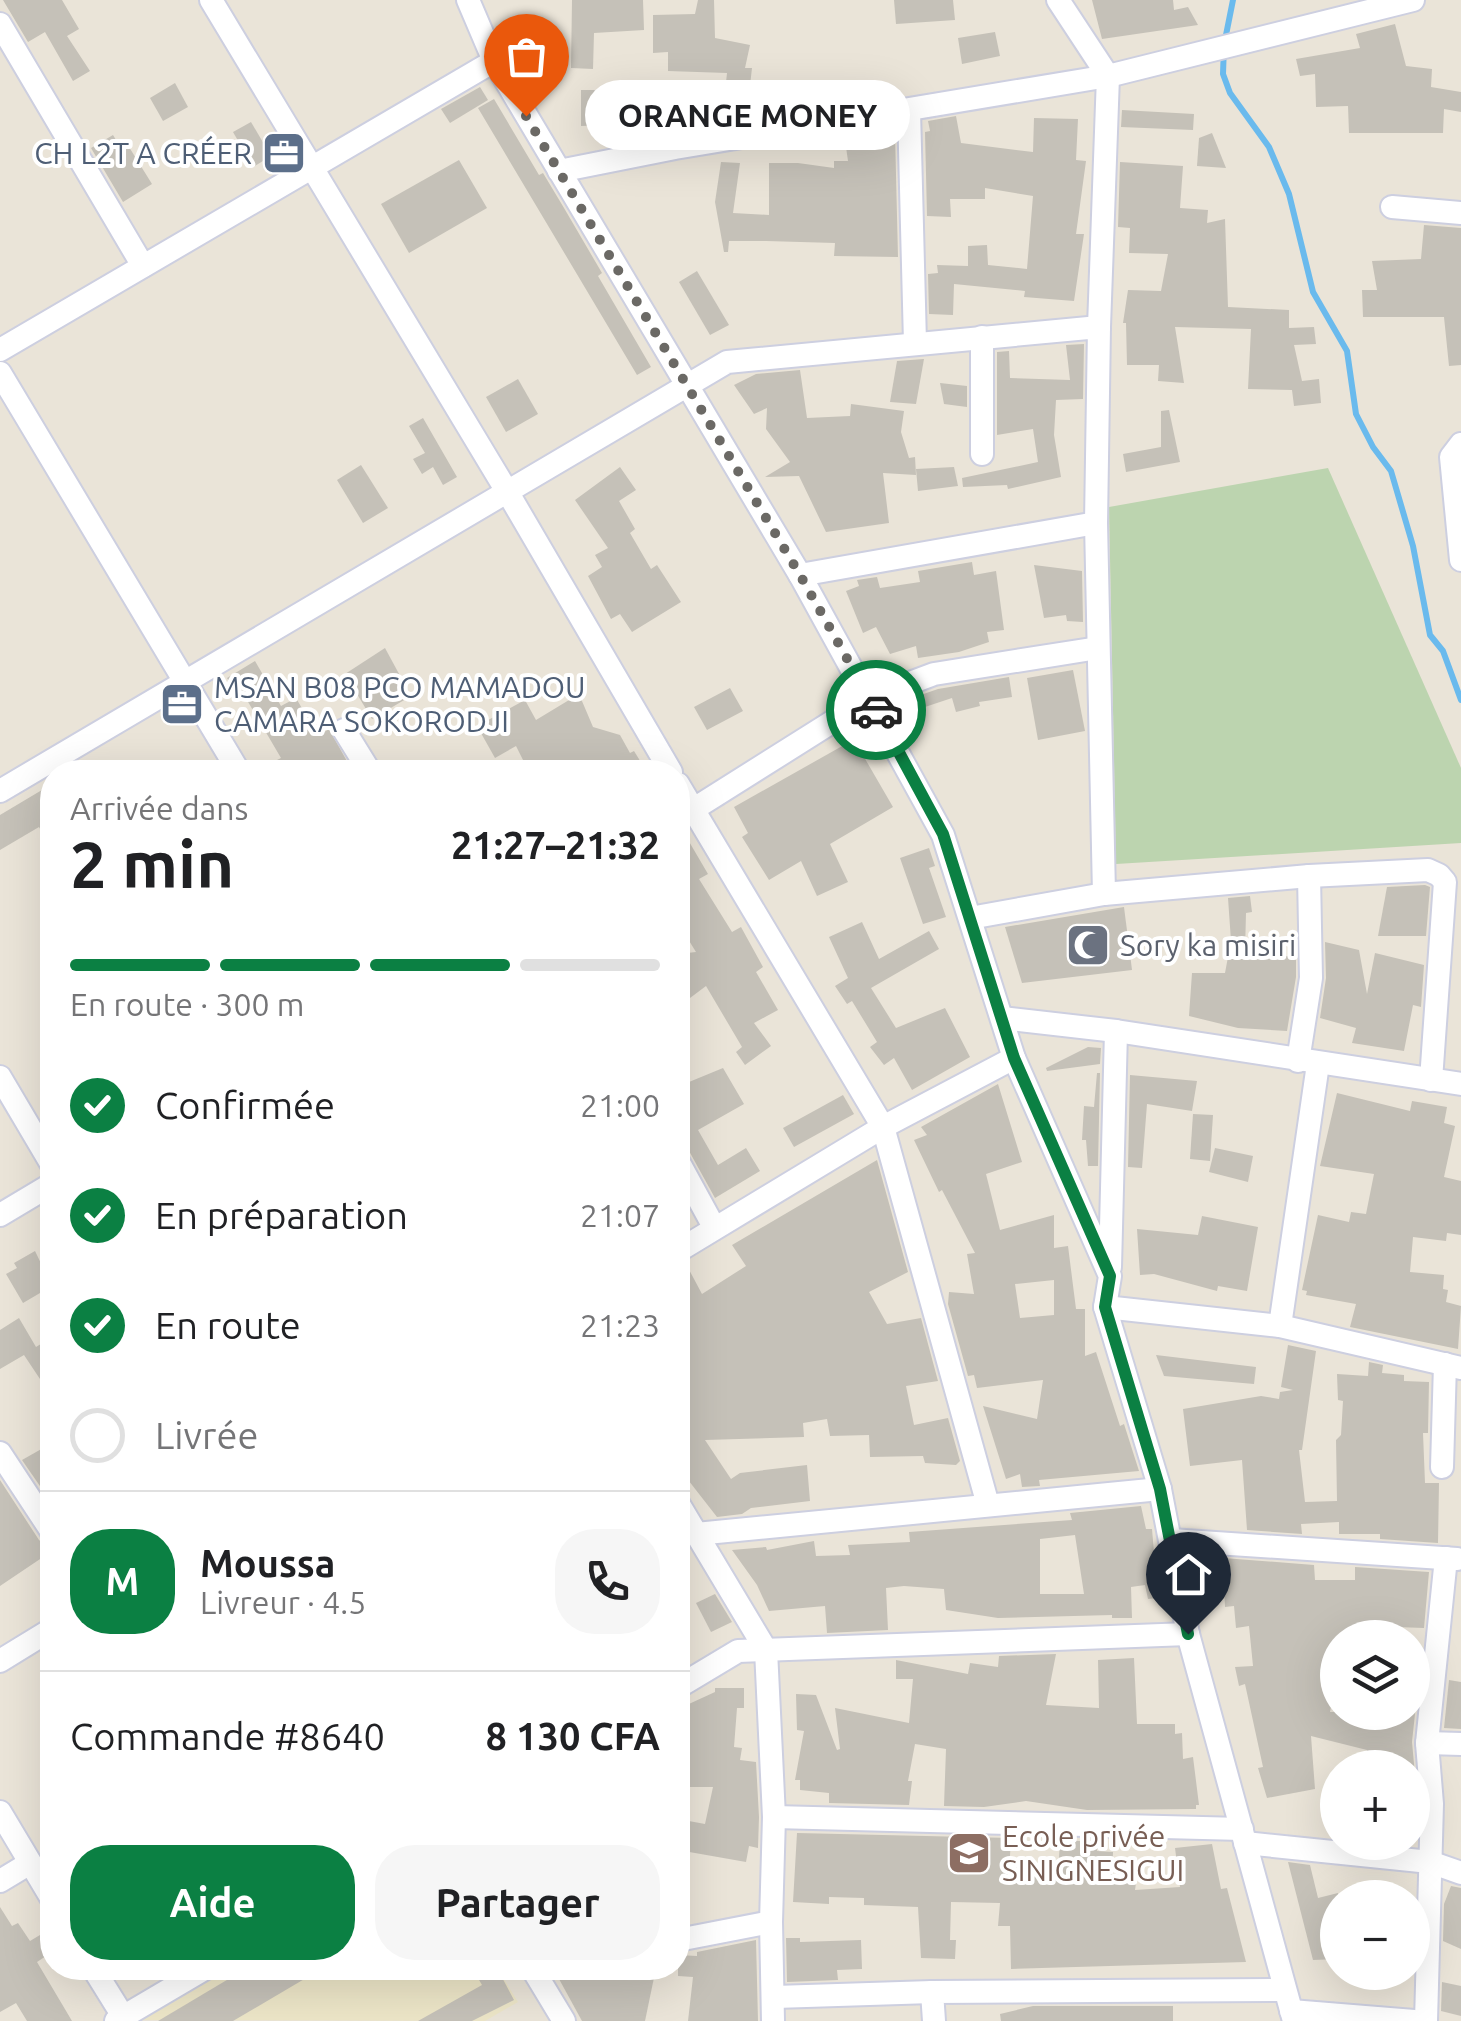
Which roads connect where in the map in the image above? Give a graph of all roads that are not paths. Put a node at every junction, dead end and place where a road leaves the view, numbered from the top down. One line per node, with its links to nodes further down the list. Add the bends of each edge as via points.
1 (211, 0): 9 (street)
2 (468, 0): 6 (street)
3 (1058, 0): 7 (street)
4 (1413, 0): 7 (street)
5 (0, 24): 13 (street)
6 (494, 61): 9 (street); 10 (street)
7 (1108, 76): 8 (street); 14 (street)
8 (909, 110): 10 (street); 16 (street)
9 (312, 168): 13 (street); 22 (street)
10 (559, 171): 19 (street)
11 (1392, 206): 12 (street)
12 (1461, 213)
13 (143, 266): 17 (street)
14 (1098, 326): 15 (street); 23 (street)
15 (982, 337): 16 (street); 21 (street)
16 (914, 343): 19 (street, via 727,362)
17 (0, 350)
18 (0, 374): 27 (street)
19 (686, 388): 22 (street); 25 (street)
20 (1461, 444): 24 (street, via 1451,457)
21 (982, 454)
22 (508, 493): 27 (street); 33 (street)
23 (1096, 523): 25 (street); 26 (street)
24 (1461, 560)
25 (800, 575): 28 (street)
26 (1098, 648): 28 (street, via 934,674); 39 (street)
27 (185, 682): 30 (street); 31 (street)
28 (870, 698): 36 (street); 40 (street, via 943,834)
29 (344, 730): 32 (street)
30 (53, 760)
31 (232, 760)
32 (363, 760)
33 (664, 760)
34 (40, 767): 35 (street)
35 (0, 791)
36 (690, 811)
37 (690, 822): 48 (street)
38 (1310, 876): 39 (street); 44 (street); 46 (street, via 1428,870 1444,882)
39 (1104, 894): 40 (street)
40 (970, 918): 41 (street)
41 (1002, 1018): 42 (street); 43 (street)
42 (1116, 1031): 44 (street); 55 (street)
43 (1014, 1058): 48 (street); 55 (street)
44 (1308, 1062): 46 (street); 57 (street)
45 (0, 1077): 49 (street)
46 (1432, 1080): 47 (street)
47 (1461, 1084)
48 (884, 1126): 53 (street); 62 (street)
49 (40, 1145)
50 (690, 1183): 53 (street)
51 (40, 1191): 52 (street)
52 (0, 1215)
53 (714, 1227): 54 (street)
54 (690, 1243)
55 (1110, 1276): 56 (street)
56 (1105, 1307): 57 (street); 61 (street)
57 (1280, 1326): 58 (street)
58 (1453, 1366): 60 (street)
59 (0, 1453): 63 (street)
60 (1442, 1467)
61 (1160, 1489): 62 (street); 66 (street)
62 (988, 1505): 65 (street)
63 (40, 1514)
64 (690, 1524): 65 (street)
65 (696, 1534): 70 (street)
66 (1171, 1540): 67 (street); 68 (street)
67 (1453, 1559): 73 (street)
68 (1188, 1634): 70 (street); 77 (street)
69 (40, 1636): 71 (street)
70 (766, 1650): 72 (street, via 738,1650); 76 (street)
71 (0, 1661)
72 (690, 1680)
73 (1427, 1743): 74 (street); 79 (street)
74 (1461, 1744)
75 (0, 1812): 78 (street)
76 (774, 1817): 77 (street); 83 (street)
77 (1244, 1836): 79 (street); 90 (street)
78 (30, 1862): 81 (street); 82 (street)
79 (1430, 1862): 80 (street); 96 (street)
80 (1461, 1873)
81 (40, 1879)
82 (0, 1881)
83 (771, 1922): 84 (street); 89 (street)
84 (690, 1938)
85 (100, 1980): 91 (street)
86 (187, 1980): 91 (street)
87 (539, 1980): 92 (street)
88 (932, 1992): 89 (street); 90 (street); 94 (street)
89 (775, 1996): 93 (street)
90 (1289, 2007): 95 (street)
91 (122, 2020)
92 (564, 2021)
93 (773, 2021)
94 (934, 2021)
95 (1414, 2021)
96 (1426, 2021)

